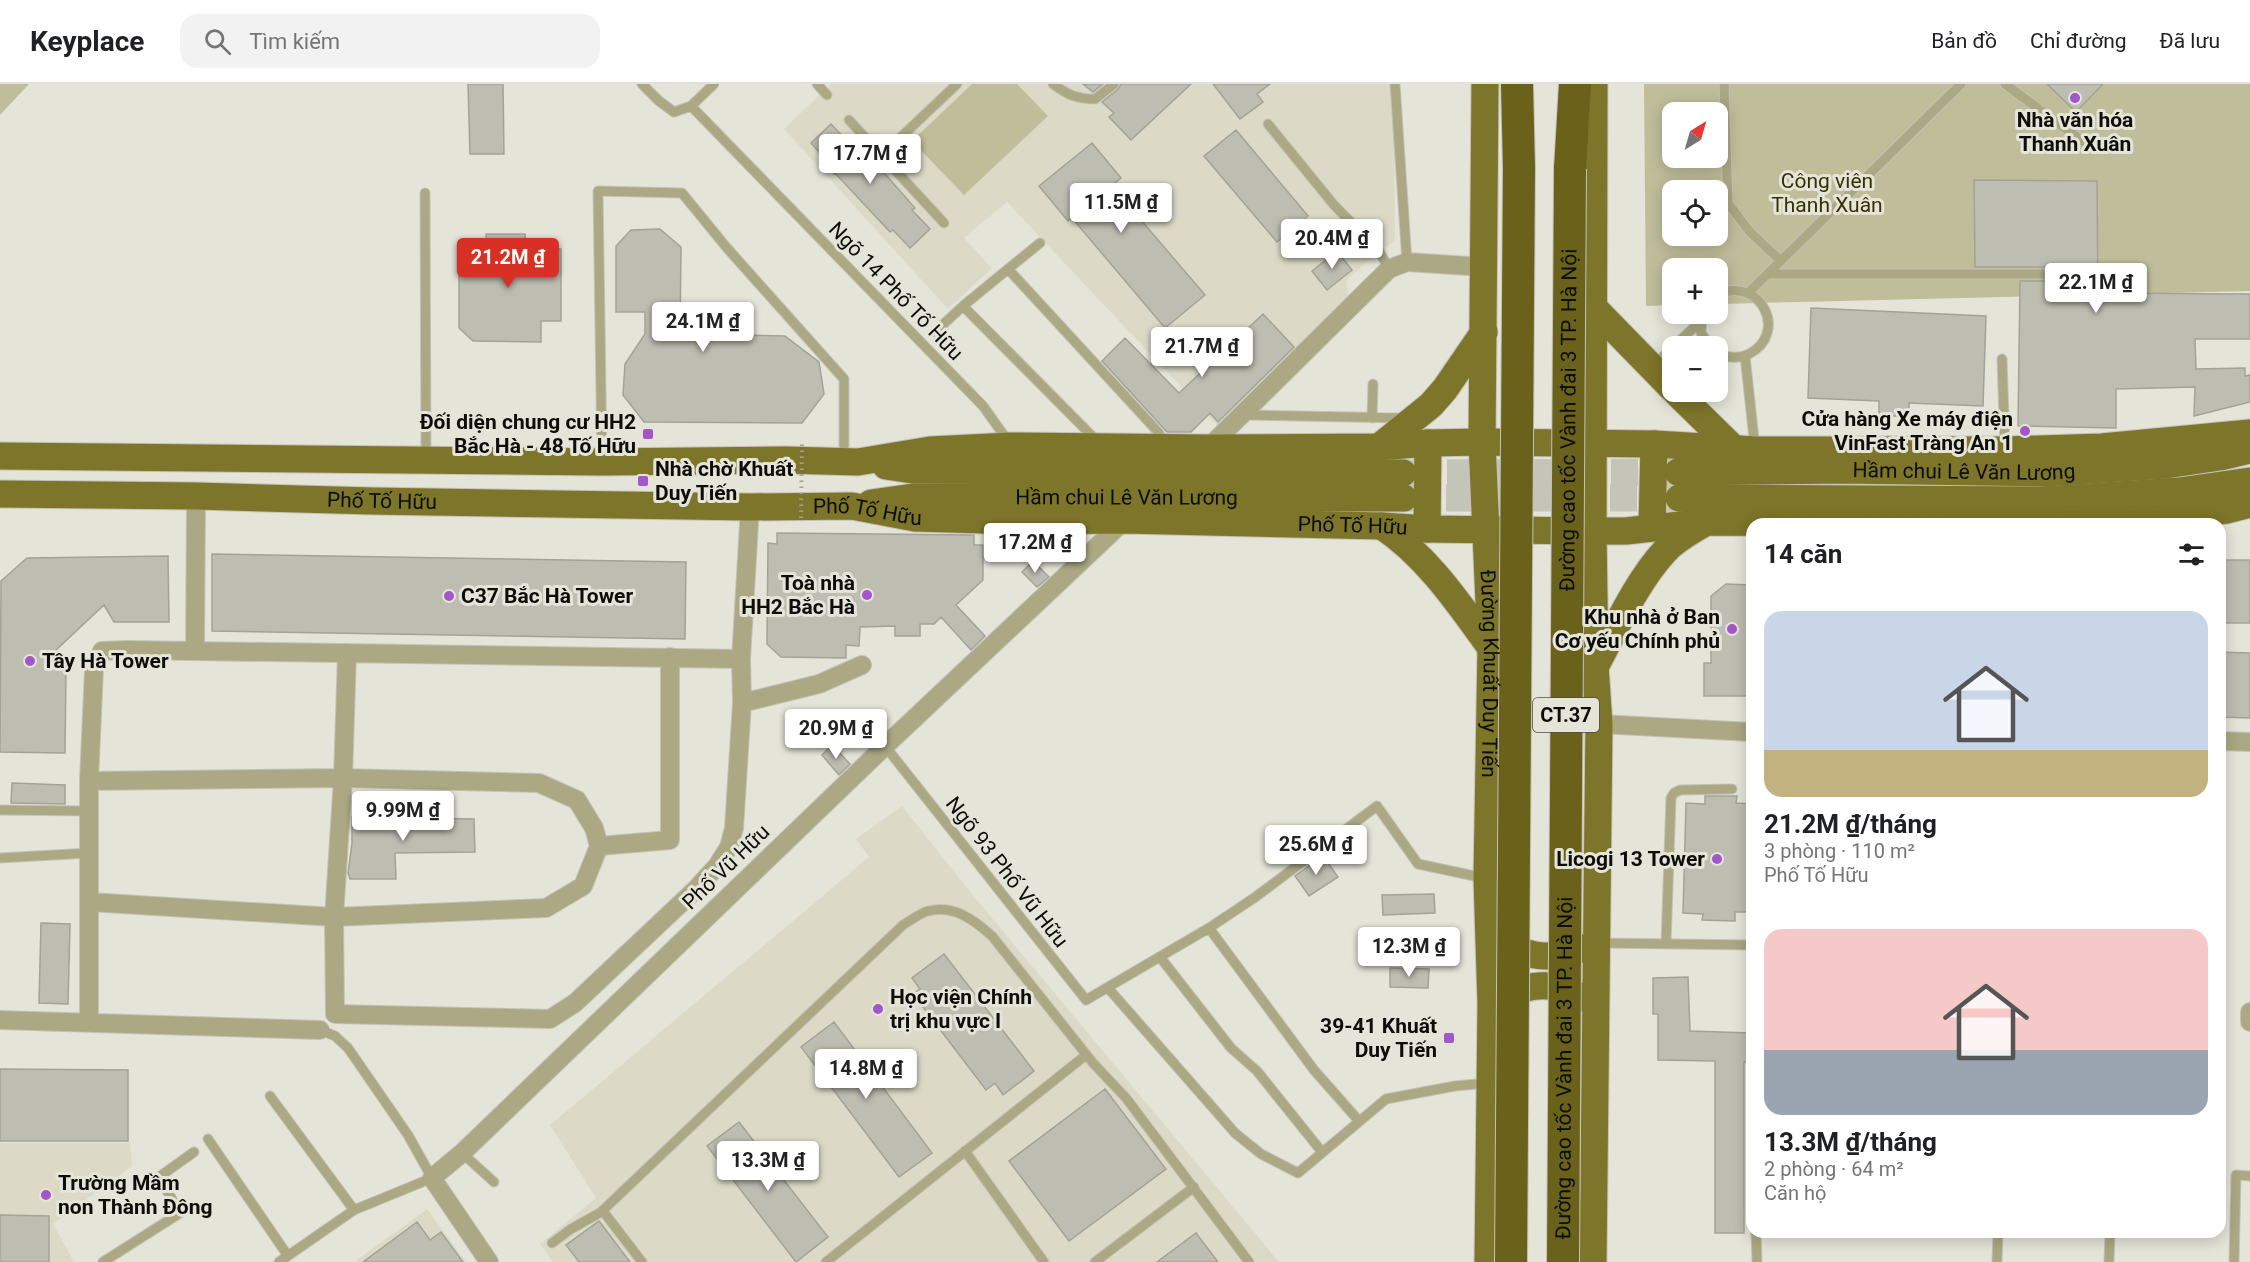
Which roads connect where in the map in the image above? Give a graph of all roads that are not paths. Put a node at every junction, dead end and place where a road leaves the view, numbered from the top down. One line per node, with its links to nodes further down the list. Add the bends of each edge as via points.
1 (642, 84): 18 (lane, via 674,112)
2 (714, 84): 18 (lane)
3 (818, 84): 17 (lane)
4 (957, 84): 22 (lane)
5 (1053, 84): 6 (lane, via 1079,99 1095,99)
6 (1114, 84)
7 (1395, 84): 28 (lane)
8 (1485, 84): 29 (main road, Đường Khuất Duy Tiến)
9 (1500, 84): 53 (highway, bridge)
10 (1517, 84): 53 (highway, CT.37, bridge)
11 (1569, 84): 23 (highway, Đường cao tốc Vành đai 3 TP. Hà Nội / CT.37)
12 (1575, 84): 23 (highway)
13 (1594, 84): 37 (main road)
14 (1724, 84): 27 (lane, via 1728,203 1750,232)
15 (1961, 84): 27 (lane)
16 (2005, 84): 21 (lane)
17 (828, 95)
18 (691, 106): 59 (lane, Ngõ 14 Phố Tố Hữu, via 983,406)
19 (849, 120): 22 (lane)
20 (1268, 124): 31 (lane, via 1334,205 1379,251)
21 (2088, 145)
22 (882, 155): 25 (lane)
23 (1570, 169): 154 (highway, Đường cao tốc Vành đai 3 TP. Hà Nội / CT.37, bridge)
24 (425, 193): 68 (lane)
25 (944, 223)
26 (1040, 243): 30 (lane)
27 (1781, 261): 32 (lane)
28 (1407, 262): 29 (street); 31 (street)
29 (1484, 267): 40 (main road, Đường Khuất Duy Tiến)
30 (1008, 269): 36 (lane); 62 (lane, via 1159,433)
31 (1389, 269): 50 (street)
32 (1768, 274): 33 (lane); 35 (lane)
33 (2088, 274)
34 (1728, 290): 35 (lane)
35 (1749, 292): 43 (lane, via 1765,308 1768,331 1763,342)
36 (963, 306): 39 (lane); 60 (lane)
37 (1592, 306): 46 (main road); 57 (main road)
38 (1695, 324): 41 (lane)
39 (934, 332)
40 (1484, 332): 52 (main road, via 1445,389); 55 (main road, Đường Khuất Duy Tiến)
41 (1684, 336)
42 (1728, 356): 43 (lane)
43 (1745, 356): 64 (lane)
44 (1662, 359): 46 (lane)
45 (2002, 359): 65 (lane)
46 (1653, 368): 47 (main road)
47 (1662, 377)
48 (1373, 384): 51 (lane)
49 (1688, 402): 64 (main road)
50 (1242, 415): 51 (lane); 63 (street)
51 (1372, 418): 52 (lane)
52 (1416, 419): 61 (main road)
53 (1516, 424): 153 (highway, CT.37, bridge)
54 (2250, 433): 65 (main road, Phố Tố Hữu, via 2102,447)
55 (1482, 442): 56 (main road, Phố Tố Hữu); 57 (main road, Phố Tố Hữu); 84 (main road, Đường Khuất Duy Tiến)
56 (1428, 443): 61 (main road, Phố Tố Hữu); 83 (main road)
57 (1592, 444): 58 (main road, Phố Tố Hữu); 85 (main road)
58 (1654, 444): 64 (main road, Phố Tố Hữu); 82 (main road)
59 (1011, 446): 60 (main road, Phố Tố Hữu); 70 (main road, Phố Tố Hữu, via 930,450)
60 (1103, 447): 62 (main road, Phố Tố Hữu)
61 (1378, 447): 63 (main road, Phố Tố Hữu)
62 (1166, 448): 63 (main road, Phố Tố Hữu)
63 (1208, 448)
64 (1744, 449): 65 (main road, Phố Tố Hữu)
65 (2005, 450)
66 (2250, 450): 71 (main road, Hầm chui Lê Văn Lương, via 2166,465 2044,473 1845,470 1678,485 2041,500 2179,491)
67 (0, 456): 68 (main road, Phố Tố Hữu)
68 (426, 460): 69 (main road, Phố Tố Hữu)
69 (602, 462): 70 (main road, Phố Tố Hữu); 70 (lane, via 598,191 682,193 844,379)
70 (851, 462): 75 (main road, Hầm chui Lê Văn Lương, via 912,470 1403,485 913,496)
71 (2250, 481)
72 (0, 494): 73 (main road, Phố Tố Hữu)
73 (196, 496): 76 (main road, Phố Tố Hữu); 87 (street)
74 (2250, 504): 77 (main road, Phố Tố Hữu, via 2207,513)
75 (852, 506): 76 (main road, Phố Tố Hữu); 78 (main road, Phố Tố Hữu, via 915,518)
76 (750, 507): 90 (street)
77 (2146, 518)
78 (1125, 520): 81 (main road, Phố Tố Hữu); 98 (street, Phố Vũ Hữu)
79 (1707, 522): 80 (main road, Phố Tố Hữu); 82 (main road, Phố Tố Hữu); 92 (main road, via 1683,536 1661,556)
80 (1746, 522)
81 (1382, 526): 83 (main road, Phố Tố Hữu); 86 (main road, via 1401,539 1434,573)
82 (1652, 527): 85 (main road, Phố Tố Hữu)
83 (1427, 529): 84 (main road, Phố Tố Hữu)
84 (1485, 530): 85 (main road, Phố Tố Hữu); 86 (main road, Đường Khuất Duy Tiến)
85 (1593, 531): 92 (main road)
86 (1491, 648): 107 (main road, Đường Khuất Duy Tiến)
87 (195, 651): 88 (street); 100 (street, via 102,651 94,669)
88 (347, 653): 89 (street); 99 (street)
89 (670, 657): 90 (street); 104 (street, via 670,840)
90 (741, 659): 93 (street)
91 (862, 665): 93 (street, via 819,684)
92 (1595, 666): 94 (main road)
93 (742, 703): 109 (street, via 734,828 729,847 696,889 584,995 550,1019 335,1014)
94 (1599, 724): 95 (street); 112 (main road)
95 (1746, 732)
96 (2226, 741): 97 (street)
97 (2250, 742)
98 (885, 746): 116 (lane, Ngõ 93 Phố Vũ Hữu, via 1086,1000); 132 (street, Phố Vũ Hữu)
99 (343, 778): 100 (street); 104 (street, via 539,783 577,800 594,828); 109 (street)
100 (89, 781): 103 (street)
101 (1732, 789): 113 (lane, via 1680,790 1671,798)
102 (0, 810): 103 (lane)
103 (89, 811): 105 (street)
104 (599, 846): 109 (street, via 583,886 546,908)
105 (89, 853): 106 (lane); 108 (street)
106 (0, 858)
107 (1487, 878): 110 (lane, via 1418,864 1377,806); 111 (main road, Đường Khuất Duy Tiến)
108 (89, 902): 109 (street); 121 (street)
109 (334, 917)
110 (1209, 928): 115 (lane); 127 (lane, via 1314,1070)
111 (1488, 938): 112 (main road, via 1547,958 1571,954); 117 (main road, Đường Khuất Duy Tiến)
112 (1596, 943): 113 (lane); 118 (main road)
113 (1666, 944): 114 (lane)
114 (1746, 945)
115 (1160, 957): 116 (lane); 131 (lane, via 1231,1048 1257,1071)
116 (1108, 988): 131 (lane, via 1235,1133 1261,1154 1298,1173)
117 (1491, 1004): 118 (main road, via 1521,989 1550,986 1573,992); 125 (main road, Đường Khuất Duy Tiến)
118 (1597, 1009): 155 (main road)
119 (2250, 1012): 122 (street)
120 (0, 1020): 121 (street)
121 (88, 1022): 123 (street)
122 (2250, 1022)
123 (320, 1030): 134 (lane, via 335,1036 348,1048 408,1135)
124 (1086, 1055): 129 (lane); 136 (lane); 138 (lane, via 992,936 974,920 952,910 927,911 903,925)
125 (1489, 1082): 127 (lane, via 1386,1099); 152 (main road, Đường Khuất Duy Tiến)
126 (270, 1096): 137 (lane)
127 (1359, 1121): 131 (lane)
128 (208, 1139): 143 (lane)
129 (965, 1151): 148 (lane); 149 (lane)
130 (194, 1152): 144 (lane, via 159,1177 180,1213)
131 (1322, 1152)
132 (462, 1153): 134 (street, Phố Vũ Hữu); 135 (lane)
133 (2250, 1176): 159 (lane, via 2236,1175)
134 (432, 1178): 137 (lane); 146 (street)
135 (494, 1182)
136 (1194, 1187): 150 (lane); 151 (lane)
137 (354, 1210): 143 (lane)
138 (600, 1213): 142 (lane); 147 (lane, via 603,1211)
139 (1756, 1238): 156 (lane)
140 (1998, 1238): 157 (lane)
141 (2110, 1238): 158 (lane)
142 (552, 1242)
143 (288, 1256): 145 (lane)
144 (103, 1262)
145 (279, 1262)
146 (489, 1262)
147 (642, 1262)
148 (826, 1262)
149 (1044, 1262)
150 (1095, 1262)
151 (1250, 1262)
152 (1488, 1262)
153 (1511, 1262)
154 (1563, 1262)
155 (1593, 1262)
156 (1757, 1262)
157 (1997, 1262)
158 (2109, 1262)
159 (2234, 1262)

